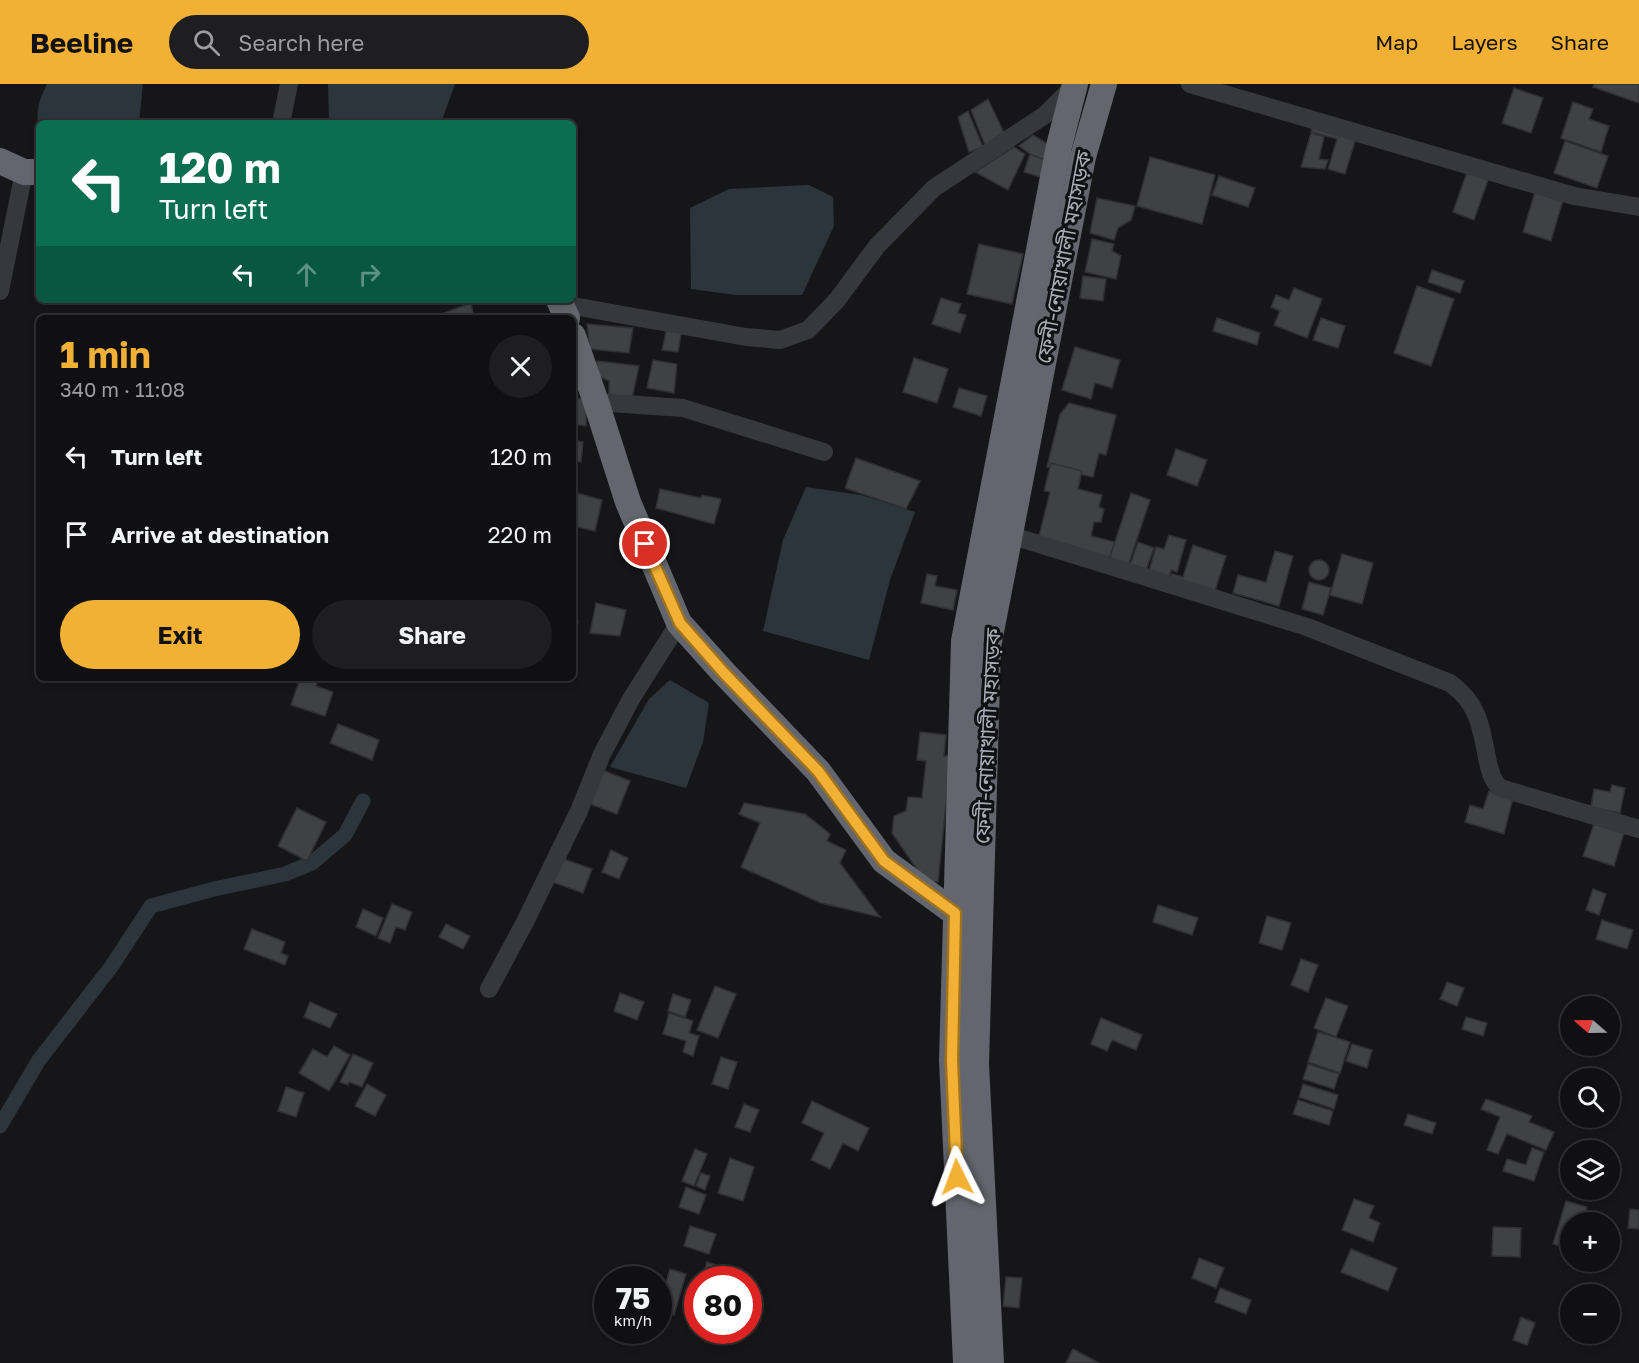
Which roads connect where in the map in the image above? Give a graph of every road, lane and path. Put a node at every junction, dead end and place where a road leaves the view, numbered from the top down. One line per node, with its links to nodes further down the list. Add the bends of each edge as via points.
1 (289, 84): 5 (street)
2 (1075, 84): 10 (street, via 1044,115 934,188 877,246 837,300 808,330 780,340 746,337); 17 (highway, ফেনী-নোয়াখালী মহাসড়ক, via 1059,146 964,641)
3 (1104, 84): 14 (highway, ফেনী-নোয়াখালী মহাসড়ক, via 1083,157)
4 (1190, 84): 8 (street, via 1574,196)
5 (282, 120)
6 (0, 161): 7 (highway)
7 (32, 172): 9 (street)
8 (1639, 207)
9 (0, 291)
10 (562, 308)
11 (576, 345): 12 (highway)
12 (596, 402): 13 (street, via 683,408); 15 (highway, via 628,502)
13 (824, 452)
14 (1010, 535): 16 (street, via 1307,627 1450,683 1471,704 1480,723 1492,781 1500,788); 18 (highway, ফেনী-নোয়াখালী মহাসড়ক, via 988,648)
15 (680, 623): 17 (highway, via 818,771 884,861); 19 (street, via 607,744 574,821)
16 (1639, 830)
17 (955, 913): 18 (highway); 20 (highway, ফেনী-নোয়াখালী মহাসড়ক, via 952,1060)
18 (980, 939): 21 (highway, ফেনী-নোয়াখালী মহাসড়ক, via 976,1064)
19 (489, 989)
20 (966, 1363)
21 (990, 1363)

